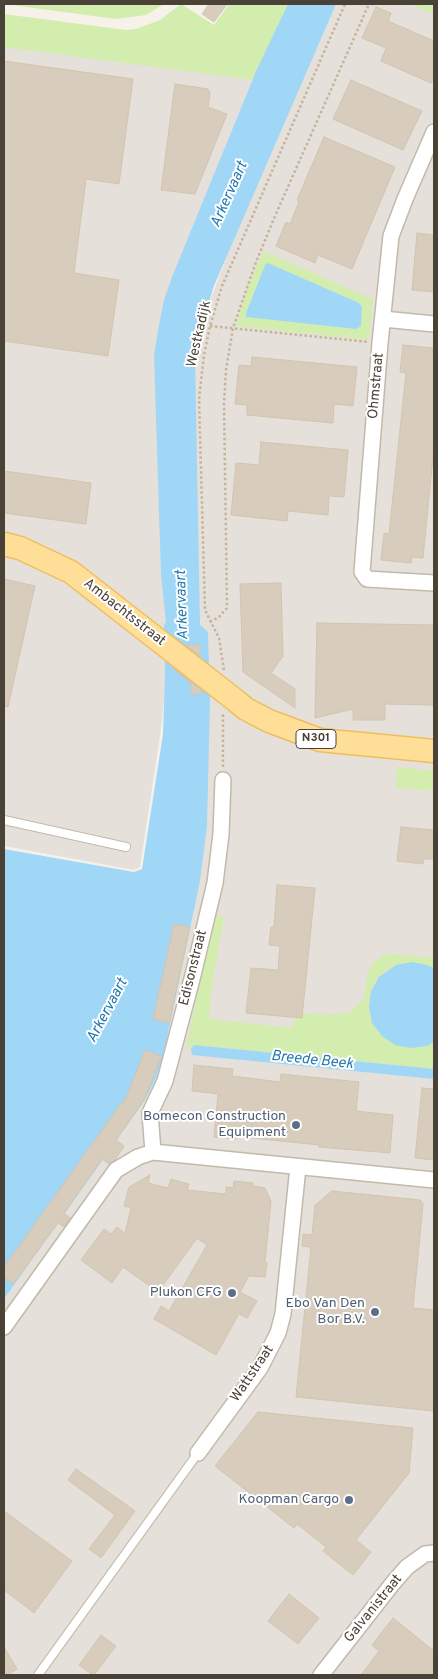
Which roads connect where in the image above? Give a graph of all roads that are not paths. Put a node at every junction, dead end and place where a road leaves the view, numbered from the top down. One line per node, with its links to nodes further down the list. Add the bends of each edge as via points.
1 (434, 132): 2 (street, Ohmstraat, via 391,236)
2 (383, 319): 3 (street); 5 (street, Ohmstraat, via 362,572 367,578)
3 (434, 324)
4 (4, 544): 6 (main road, Ambachtsstraat / N301, via 20,548 70,572 246,709 269,721 320,740)
5 (434, 584)
6 (434, 751)
7 (223, 780): 10 (street, Edisonstraat, via 215,884 165,1081 150,1112)
8 (4, 820): 9 (lane)
9 (126, 847)
10 (153, 1152): 11 (street); 13 (street, via 116,1170)
11 (298, 1167): 12 (street); 14 (street, Wattstraat, via 283,1314 278,1333 260,1368)
12 (434, 1180)
13 (4, 1327)
14 (198, 1453): 16 (lane)
15 (434, 1553): 17 (street, Galvanistraat, via 425,1554 393,1582)
16 (38, 1675)
17 (321, 1675)

